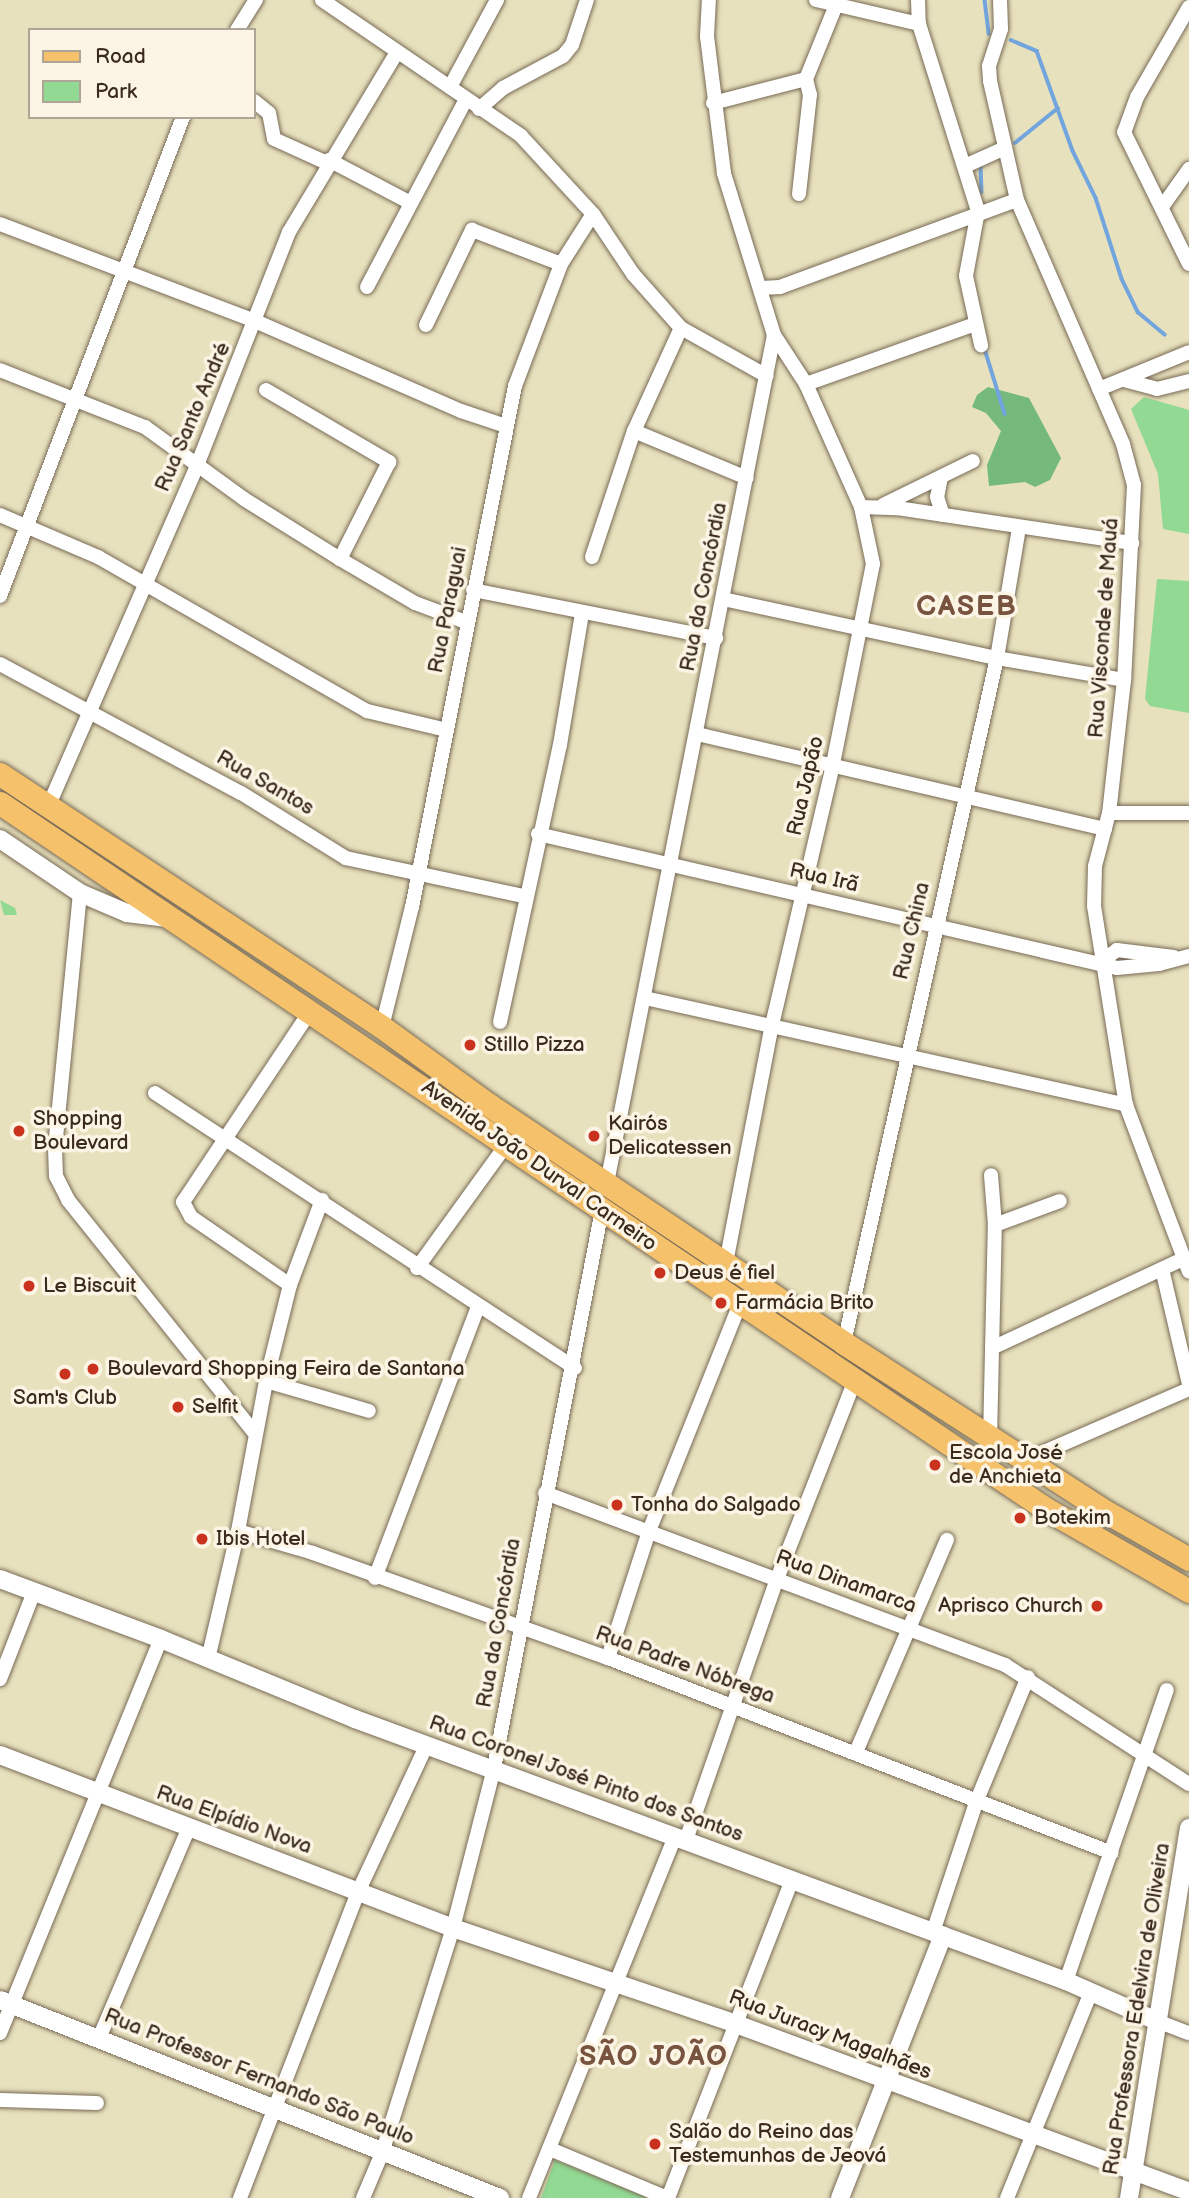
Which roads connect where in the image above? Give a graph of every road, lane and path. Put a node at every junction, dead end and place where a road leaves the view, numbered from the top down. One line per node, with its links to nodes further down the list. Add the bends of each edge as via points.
1 (256, 0): 12 (street)
2 (322, 0): 13 (street)
3 (497, 0): 15 (street)
4 (587, 0): 19 (street, via 572,45 562,56 503,88)
5 (709, 0): 18 (street, Rua da Concórdia, via 706,36)
6 (816, 0): 9 (street)
7 (918, 0): 11 (street)
8 (1000, 0): 21 (street, Rua Visconde de Mauá, via 1001,29 989,66)
9 (838, 4): 11 (street); 14 (street)
10 (1189, 7): 28 (street, via 1137,97 1124,132)
11 (919, 24): 23 (street)
12 (238, 28)
13 (396, 54): 15 (street); 22 (street, Rua Santo André)
14 (806, 79): 18 (street); 25 (street, via 810,95)
15 (450, 88): 16 (street)
16 (466, 99): 19 (street); 27 (street)
17 (256, 103): 22 (street, via 269,113 274,139)
18 (713, 103): 36 (street, Rua da Concórdia, via 724,173)
19 (479, 109): 30 (street, via 521,136)
20 (182, 119): 34 (street)
21 (1005, 148): 23 (street); 26 (street, Rua Visconde de Mauá)
22 (328, 162): 27 (street); 37 (street, Rua Santo André, via 289,232)
23 (965, 166): 29 (street)
24 (1189, 169): 28 (street)
25 (799, 194)
26 (1017, 200): 29 (street); 49 (street, Rua Visconde de Mauá)
27 (409, 202): 35 (street)
28 (1162, 207): 33 (street)
29 (978, 211): 36 (street, via 780,287); 38 (street, via 967,276)
30 (593, 214): 32 (street, Rua Paraguai); 40 (street, via 633,274)
31 (0, 224): 34 (street)
32 (561, 264): 39 (street, via 472,230); 52 (street, Rua Paraguai, via 515,386)
33 (1189, 264)
34 (125, 273): 37 (street); 51 (street)
35 (367, 287)
36 (762, 288): 41 (street, Rua da Concórdia)
37 (255, 321): 52 (street, via 461,411); 55 (street, Rua Santo André)
38 (975, 324): 42 (street); 48 (street)
39 (426, 325)
40 (681, 328): 45 (street); 53 (street)
41 (774, 335): 45 (street, Rua da Concórdia); 48 (street, Rua Japão)
42 (981, 345)
43 (1189, 352): 46 (street)
44 (0, 370): 51 (street)
45 (767, 376): 57 (street, Rua da Concórdia)
46 (1123, 380): 47 (street, via 1157,390); 49 (street)
47 (1189, 381)
48 (806, 384): 58 (street, Rua Japão)
49 (1099, 388): 64 (street, Rua Visconde de Mauá, via 1130,465)
50 (266, 390): 66 (street, via 389,462)
51 (78, 399): 55 (street, via 145,427); 62 (street)
52 (506, 426): 68 (street, Rua Paraguai)
53 (634, 431): 57 (street); 65 (street)
54 (973, 461): 56 (street)
55 (198, 463): 66 (street, via 244,499); 67 (street, Rua Santo André)
56 (941, 477): 59 (street); 61 (street, via 937,497)
57 (747, 478): 70 (street, Rua da Concórdia)
58 (861, 507): 59 (street); 73 (street, Rua Japão, via 874,551)
59 (878, 507): 61 (street)
60 (0, 515): 62 (street)
61 (943, 515): 63 (street)
62 (26, 526): 67 (street); 69 (street)
63 (1019, 528): 64 (street); 75 (street, Rua China)
64 (1132, 543): 77 (street, Rua Visconde de Mauá)
65 (592, 558)
66 (340, 559): 72 (street, via 415,603)
67 (145, 582): 78 (street, Rua Santo André); 79 (street, via 367,710)
68 (473, 590): 71 (street); 72 (street, Rua Paraguai)
69 (0, 596)
70 (723, 599): 73 (street); 74 (street, Rua da Concórdia)
71 (582, 613): 74 (street); 89 (street, via 560,745)
72 (466, 622): 79 (street, Rua Paraguai)
73 (861, 629): 75 (street); 81 (street, Rua Japão)
74 (716, 638): 80 (street, Rua da Concórdia)
75 (997, 659): 77 (street); 83 (street, Rua China)
76 (0, 664): 78 (street, Rua Santos)
77 (1124, 680): 86 (street, Rua Visconde de Mauá)
78 (89, 708): 85 (street, Rua Santo André); 92 (street, Rua Santos, via 346,858)
79 (447, 730): 92 (street, Rua Paraguai)
80 (697, 734): 81 (street); 91 (street, Rua da Concórdia)
81 (833, 764): 83 (street); 94 (street, Rua Japão)
82 (0, 775): 85 (main road, Avenida João Durval Carneiro)
83 (966, 794): 88 (street); 97 (street, Rua China)
84 (0, 803): 96 (main road, Avenida João Durval Carneiro)
85 (48, 807): 104 (main road, Avenida João Durval Carneiro)
86 (1109, 813): 87 (street); 88 (street, Rua Visconde de Mauá)
87 (1189, 813)
88 (1105, 829): 99 (street, Rua Visconde de Mauá, via 1094,887)
89 (538, 834): 91 (street, Rua Irã); 95 (street)
90 (0, 839): 93 (street)
91 (670, 863): 94 (street, Rua Irã); 100 (street, Rua da Concórdia)
92 (416, 875): 95 (street, Rua Santos); 104 (street, Rua Paraguai)
93 (80, 893): 96 (street, via 127,913); 132 (street, via 56,1176 68,1200)
94 (803, 895): 97 (street, Rua Irã); 103 (street, Rua Japão)
95 (524, 896): 102 (street)
96 (172, 919): 101 (main road, Avenida João Durval Carneiro)
97 (935, 926): 99 (street, Rua Irã); 105 (street, Rua China)
98 (1182, 956): 99 (street, Rua Irã, via 1159,964 1117,968)
99 (1101, 962): 107 (street, Rua Visconde de Mauá)
100 (645, 998): 103 (street); 111 (street, Rua da Concórdia)
101 (311, 1010): 108 (street); 109 (main road, Avenida João Durval Carneiro)
102 (500, 1022)
103 (772, 1025): 105 (street); 116 (street, Rua Japão)
104 (382, 1027): 111 (main road, Avenida João Durval Carneiro)
105 (907, 1054): 107 (street); 125 (street, Rua China)
106 (155, 1093): 108 (street)
107 (1126, 1105): 117 (street, Rua Visconde de Mauá)
108 (227, 1137): 112 (street); 120 (street, via 186,1194 183,1207)
109 (506, 1145): 114 (main road, Avenida João Durval Carneiro); 118 (street)
110 (991, 1175): 115 (street)
111 (607, 1183): 116 (main road, Avenida João Durval Carneiro)
112 (322, 1200): 118 (street); 120 (street)
113 (1060, 1201): 115 (street)
114 (602, 1210): 121 (main road, Avenida João Durval Carneiro); 127 (street, Rua da Concórdia)
115 (995, 1225): 126 (street)
116 (726, 1264): 125 (main road, Avenida João Durval Carneiro)
117 (1186, 1265): 119 (street)
118 (417, 1268): 123 (street)
119 (1162, 1269): 124 (street); 126 (street)
120 (290, 1285): 129 (street)
121 (741, 1301): 128 (main road, Avenida João Durval Carneiro); 140 (street)
122 (1189, 1304): 124 (street)
123 (478, 1307): 127 (street); 144 (street)
124 (1174, 1312): 130 (street)
125 (844, 1343): 133 (main road, Avenida João Durval Carneiro)
126 (992, 1348): 133 (street)
127 (575, 1368): 136 (street, Rua da Concórdia)
128 (856, 1377): 137 (main road, Avenida João Durval Carneiro); 146 (street)
129 (266, 1381): 131 (street); 132 (street)
130 (1189, 1387): 134 (street)
131 (369, 1411)
132 (254, 1432): 139 (street)
133 (990, 1438): 134 (main road, Avenida João Durval Carneiro)
134 (1028, 1459): 135 (main road, Avenida João Durval Carneiro)
135 (1062, 1484): 137 (main road, via 1070,1495 1069,1507 1062,1511); 138 (main road, Avenida João Durval Carneiro)
136 (545, 1493): 140 (street, Rua Dinamarca); 149 (street, Rua da Concórdia)
137 (1046, 1508): 141 (main road, Avenida João Durval Carneiro)
138 (1108, 1513): 141 (main road, via 1097,1518); 143 (main road, Avenida João Durval Carneiro)
139 (238, 1531): 144 (street, Rua Padre Nóbrega, via 313,1553); 153 (street)
140 (649, 1531): 146 (street, Rua Dinamarca); 152 (street)
141 (1095, 1534): 147 (main road, Avenida João Durval Carneiro)
142 (947, 1540): 150 (street)
143 (1189, 1559)
144 (375, 1578): 149 (street, Rua Padre Nóbrega)
145 (0, 1579): 148 (street, Rua Coronel José Pinto dos Santos)
146 (776, 1579): 150 (street, Rua Dinamarca); 157 (street)
147 (1189, 1591)
148 (34, 1592): 151 (street, Rua Coronel José Pinto dos Santos); 155 (street)
149 (520, 1627): 152 (street, Rua Padre Nóbrega); 162 (street, Rua da Concórdia)
150 (906, 1627): 154 (street, Rua Dinamarca); 159 (street)
151 (161, 1639): 153 (street, Rua Coronel José Pinto dos Santos); 164 (street)
152 (608, 1658): 157 (street, Rua Padre Nóbrega)
153 (208, 1660): 158 (street, Rua Coronel José Pinto dos Santos)
154 (1028, 1677): 161 (street, Rua Dinamarca); 165 (street)
155 (0, 1679)
156 (1167, 1690): 161 (street)
157 (734, 1705): 159 (street, Rua Padre Nóbrega); 168 (street)
158 (426, 1744): 162 (street, Rua Coronel José Pinto dos Santos); 171 (street)
159 (856, 1752): 165 (street, Rua Padre Nóbrega)
160 (0, 1755): 164 (street, Rua Elpídio Nova)
161 (1145, 1756): 163 (street, Rua Dinamarca); 169 (street)
162 (494, 1768): 168 (street, Rua Coronel José Pinto dos Santos); 172 (street, Rua da Concórdia)
163 (1189, 1784)
164 (95, 1793): 166 (street, Rua Elpídio Nova); 177 (street)
165 (976, 1800): 169 (street, Rua Padre Nóbrega); 173 (street)
166 (189, 1827): 171 (street, Rua Elpídio Nova); 182 (street)
167 (1189, 1828): 178 (street, Rua Professora Edelvira de Oliveira)
168 (681, 1838): 170 (street, Rua Coronel José Pinto dos Santos); 174 (street)
169 (1112, 1853): 175 (street)
170 (792, 1880): 173 (street, Rua Coronel José Pinto dos Santos); 179 (street)
171 (359, 1890): 172 (street, Rua Elpídio Nova); 186 (street)
172 (453, 1928): 174 (street, Rua Juracy Magalhães); 189 (street, Rua da Concórdia)
173 (938, 1934): 175 (street, Rua Coronel José Pinto dos Santos); 183 (street)
174 (614, 1981): 179 (street, Rua Juracy Magalhães); 188 (street)
175 (1066, 1981): 176 (street, Rua Coronel José Pinto dos Santos)
176 (1091, 1992): 178 (street, Rua Coronel José Pinto dos Santos); 187 (street)
177 (6, 2002): 180 (street); 182 (street, Rua Professor Fernando São Paulo)
178 (1157, 2021): 181 (street); 190 (street, Rua Professora Edelvira de Oliveira)
179 (736, 2024): 183 (street, Rua Juracy Magalhães); 196 (street)
180 (0, 2033)
181 (1189, 2034)
182 (100, 2036): 186 (street, Rua Professor Fernando São Paulo)
183 (888, 2082): 187 (street, Rua Juracy Magalhães); 197 (street)
184 (0, 2100): 185 (street)
185 (97, 2103)
186 (275, 2108): 189 (street, Rua Professor Fernando São Paulo); 192 (street)
187 (1032, 2133): 190 (street, Rua Juracy Magalhães); 198 (street)
188 (550, 2149): 195 (street); 196 (street)
189 (382, 2153): 193 (street, Rua da Concórdia); 194 (street, Rua Professor Fernando São Paulo)
190 (1133, 2172): 191 (street, Rua Juracy Magalhães); 199 (street, Rua Professora Edelvira de Oliveira)
191 (1189, 2192)
192 (240, 2198)
193 (363, 2198)
194 (500, 2198)
195 (530, 2198)
196 (668, 2198)
197 (840, 2198)
198 (1006, 2198)
199 (1129, 2198)

